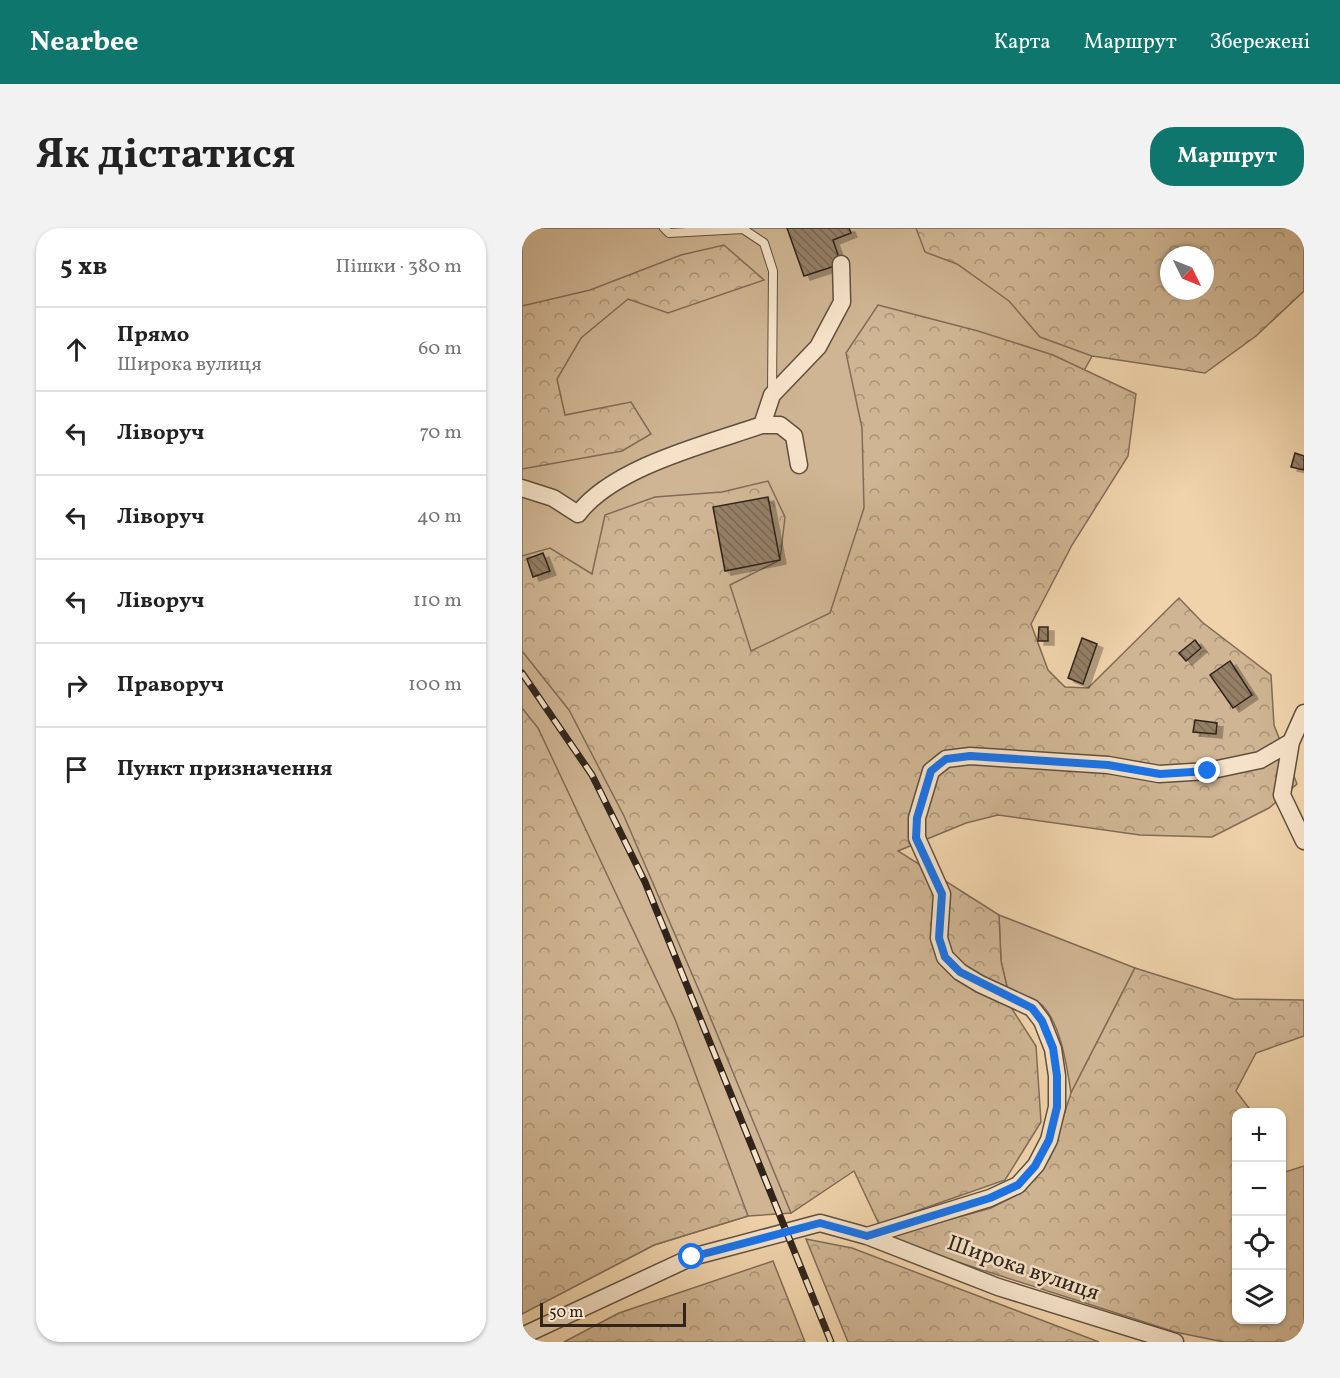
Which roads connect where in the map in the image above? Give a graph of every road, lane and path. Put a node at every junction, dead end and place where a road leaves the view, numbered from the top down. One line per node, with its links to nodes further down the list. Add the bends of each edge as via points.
1 (664, 228): 3 (lane, via 669,233 744,229 764,243 773,271)
2 (841, 264): 3 (street, via 842,302 818,347)
3 (772, 396): 4 (street)
4 (762, 425): 5 (street, via 780,425 794,436); 6 (street, via 634,471 587,501 578,514 553,498)
5 (799, 465)
6 (522, 488)
7 (1304, 713): 8 (street)
8 (1291, 742): 9 (street, via 1282,795); 10 (street, via 1260,760 1208,771 1160,774 1108,765 970,756 946,759 931,771 917,818 916,838 942,894 939,938 945,957 980,984 1032,1008 1042,1021 1053,1048 1057,1107 1049,1140 1035,1166 1018,1185 990,1198)
9 (1304, 841)
10 (867, 1236): 11 (street, Широка вулиця, via 820,1223 692,1257); 12 (street, Широка вулиця, via 998,1287)
11 (522, 1336)
12 (1175, 1342)

